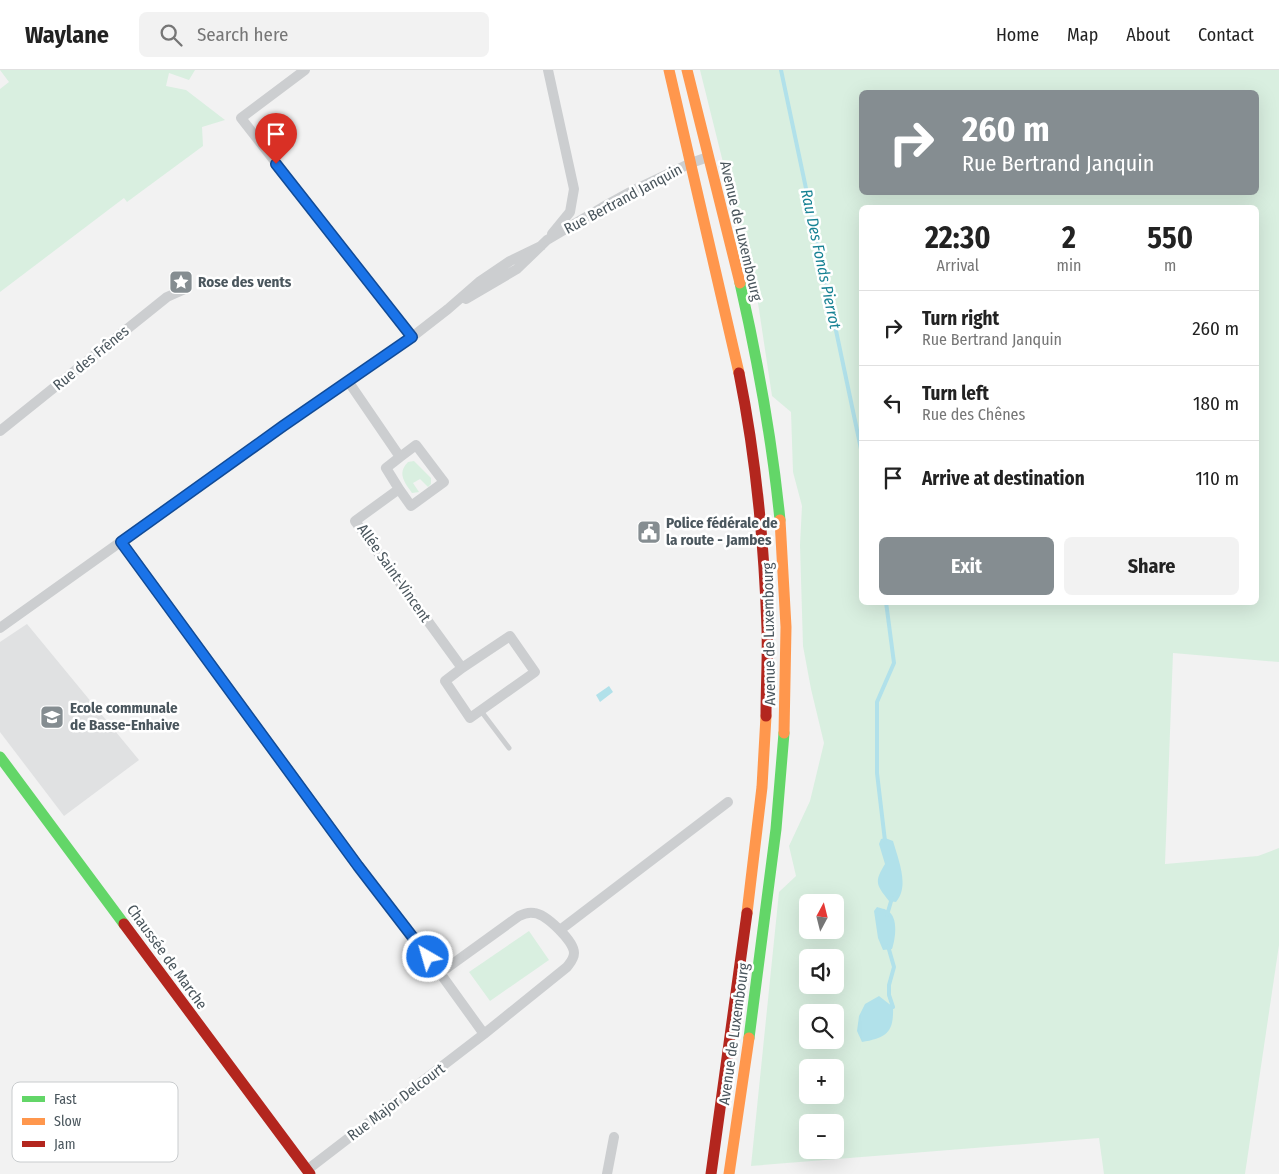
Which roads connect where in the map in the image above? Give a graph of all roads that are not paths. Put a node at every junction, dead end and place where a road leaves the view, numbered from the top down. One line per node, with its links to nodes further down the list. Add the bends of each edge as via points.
1 (305, 70): 9 (street, via 240,118)
2 (548, 70): 7 (street, via 574,189 570,212)
3 (669, 70): 6 (main road, Avenue de Luxembourg)
4 (687, 70): 5 (main road, Avenue de Luxembourg)
5 (708, 157): 6 (street, Rue Bertrand Janquin); 28 (main road, Avenue de Luxembourg, via 765,404 775,471 787,658 780,795 766,918)
6 (691, 163): 7 (street, Rue Bertrand Janquin, via 634,190); 27 (main road, Avenue de Luxembourg, via 746,408 760,523 767,628 762,787 748,916)
7 (544, 243): 9 (street, Rue Bertrand Janquin, via 517,269 448,309)
8 (185, 289): 11 (street, Rue des Frênes, via 168,297)
9 (412, 337): 10 (street, Rue Bertrand Janquin)
10 (348, 381): 12 (street); 14 (street, Rue Bertrand Janquin)
11 (0, 431)
12 (400, 457): 13 (street, via 386,468); 13 (street, via 416,445 444,482 411,506)
13 (399, 488): 16 (street, Allée Saint-Vincent, via 355,521)
14 (121, 542): 15 (street, Rue Bertrand Janquin); 22 (street)
15 (0, 628)
16 (462, 668): 17 (street, via 445,681 470,718); 17 (street, via 510,636 535,672)
17 (481, 710): 18 (lane)
18 (509, 748)
19 (0, 757): 25 (main road, Chaussée de Marche)
20 (728, 802): 21 (street)
21 (560, 930): 22 (street, Rue Major Delcourt, via 547,918 534,912 526,913); 23 (street, Rue Major Delcourt, via 573,949 570,963)
22 (440, 972): 23 (street)
23 (484, 1034): 25 (street, Rue Major Delcourt)
24 (614, 1137): 26 (street)
25 (309, 1172)
26 (607, 1174)
27 (711, 1174)
28 (729, 1174)

